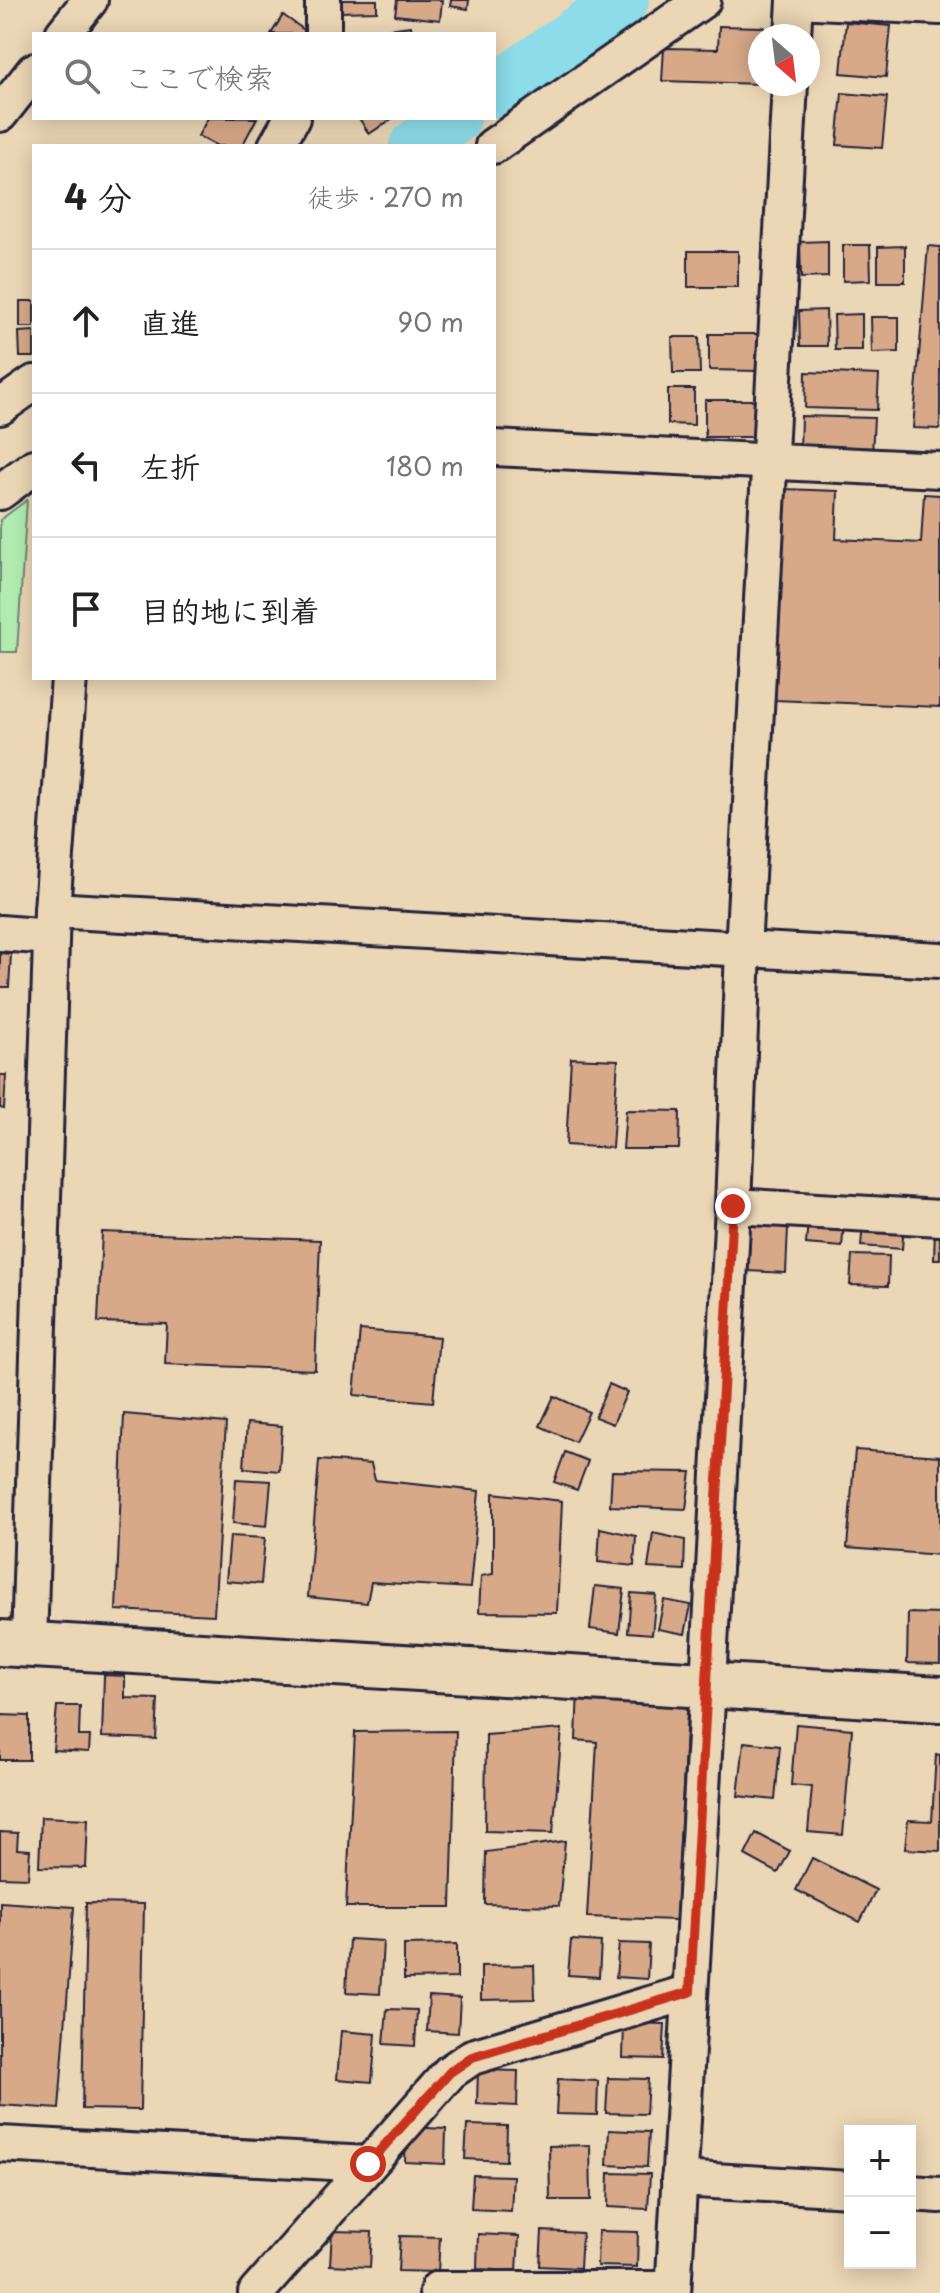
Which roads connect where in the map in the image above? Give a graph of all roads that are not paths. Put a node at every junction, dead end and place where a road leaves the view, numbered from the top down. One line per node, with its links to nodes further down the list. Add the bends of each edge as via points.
1 (90, 0): 7 (street)
2 (323, 0): 8 (street)
3 (703, 0): 14 (street)
4 (795, 0): 5 (street); 6 (street)
5 (940, 7)
6 (794, 24)
7 (65, 32)
8 (323, 32)
9 (32, 74): 11 (street)
10 (789, 96): 19 (street)
11 (0, 114)
12 (291, 120): 13 (street)
13 (277, 144)
14 (496, 144)
15 (32, 385): 16 (street)
16 (0, 409): 17 (street)
17 (32, 417)
18 (496, 448): 19 (street)
19 (770, 462): 21 (street); 26 (street)
20 (32, 468): 22 (street)
21 (940, 470)
22 (0, 492)
23 (69, 680): 24 (street)
24 (52, 923): 25 (street); 26 (street); 30 (street)
25 (0, 933)
26 (743, 950): 27 (street); 28 (street)
27 (940, 960)
28 (733, 1206): 29 (street); 31 (street)
29 (940, 1218)
30 (15, 1644): 31 (street)
31 (708, 1684): 32 (street); 33 (street)
32 (940, 1699)
33 (690, 1992): 35 (street, via 472,2057 450,2072); 36 (street)
34 (0, 2144): 35 (street)
35 (368, 2164): 41 (street)
36 (679, 2179): 37 (street); 40 (street)
37 (844, 2189)
38 (916, 2193): 39 (street)
39 (940, 2195)
40 (673, 2291): 42 (street)
41 (256, 2293)
42 (437, 2293)

